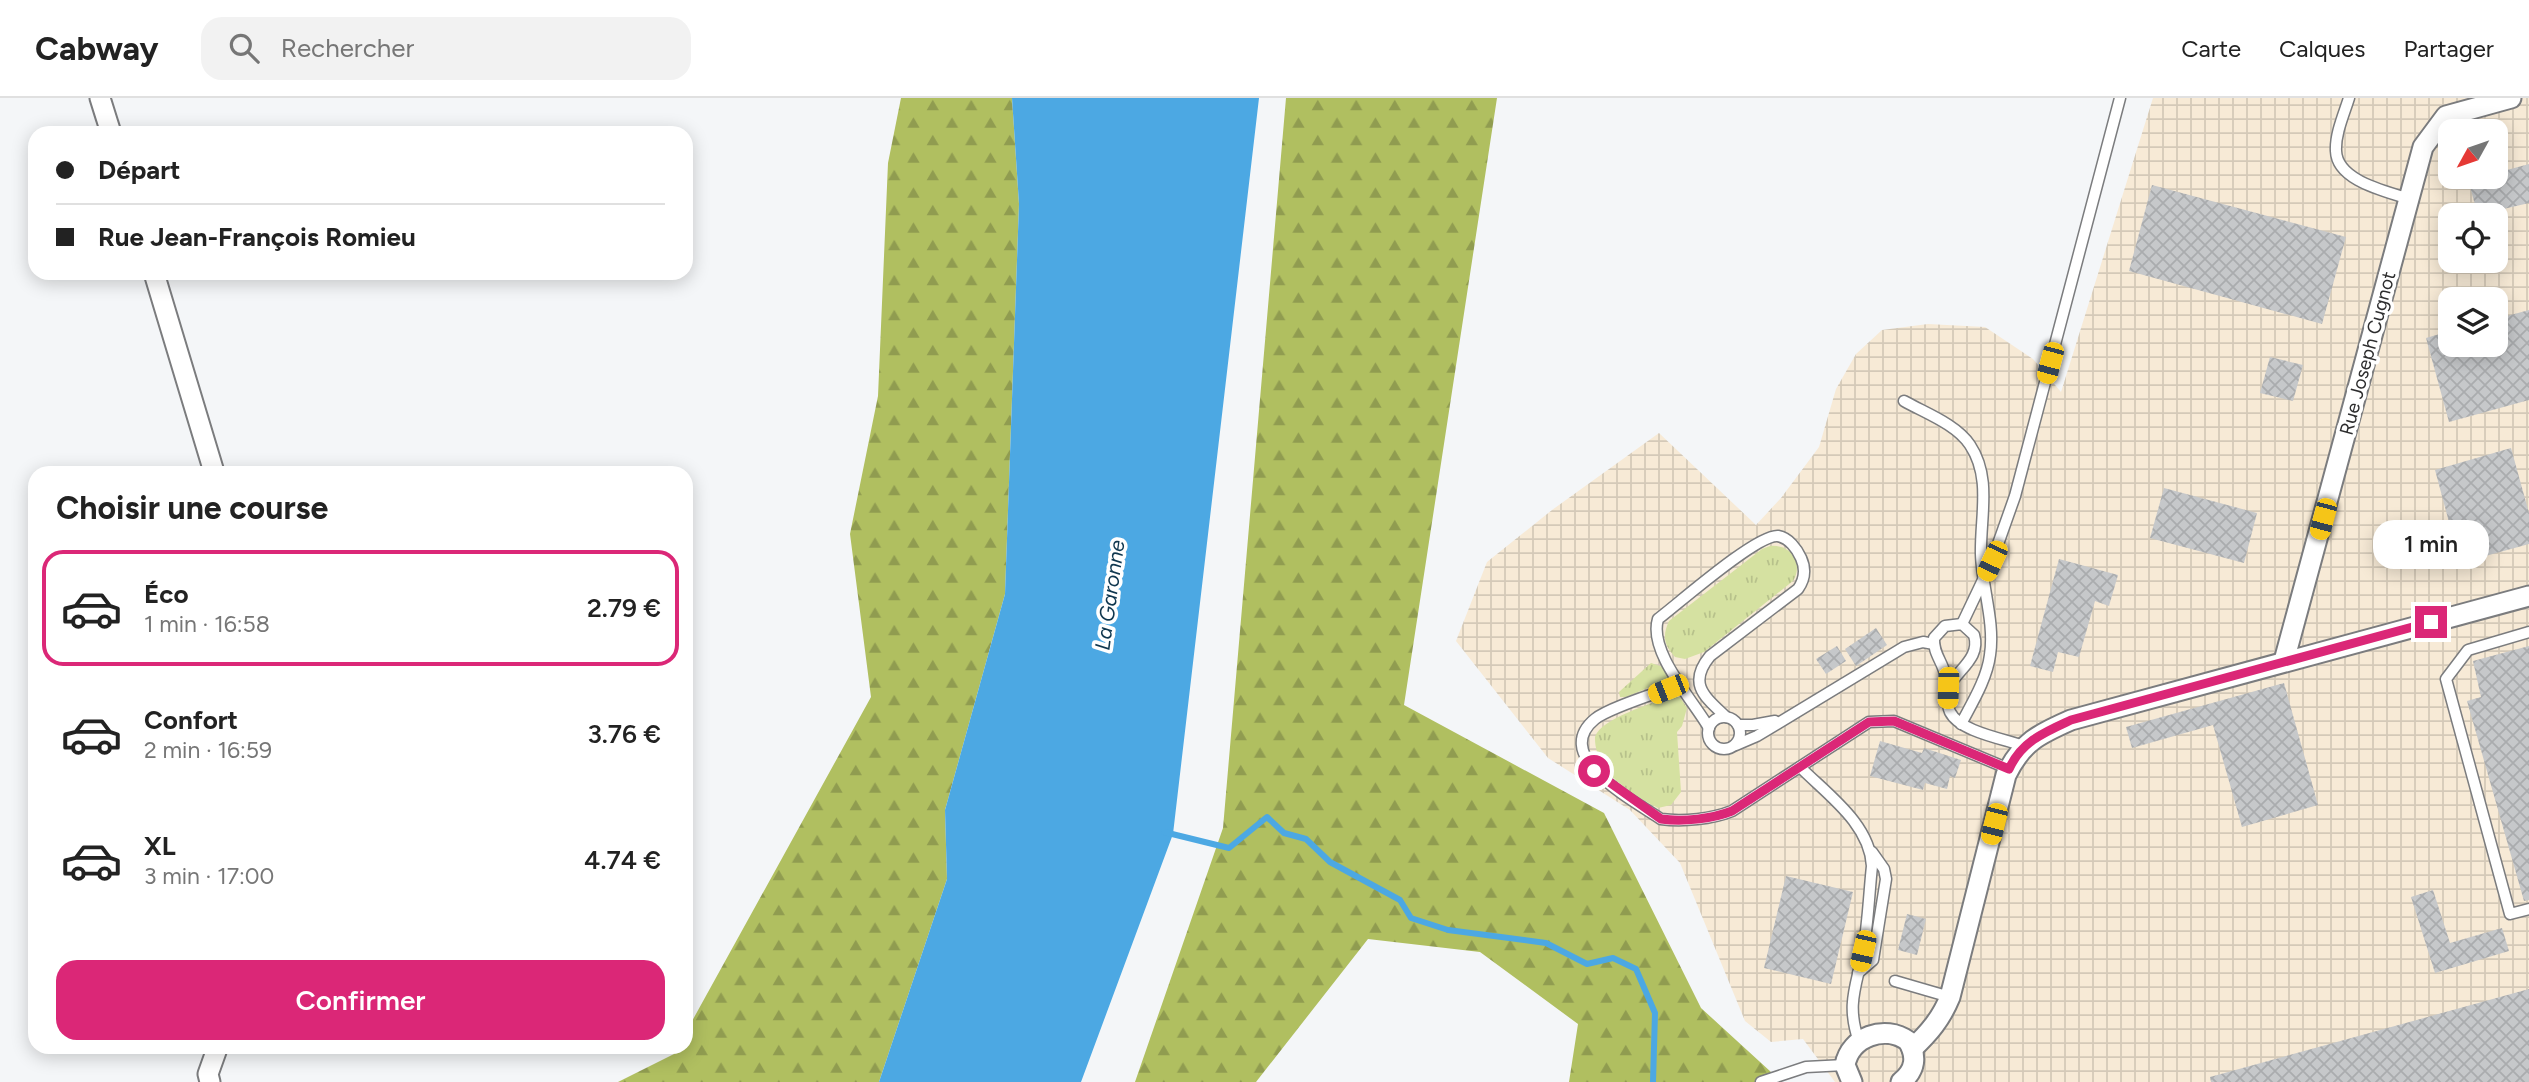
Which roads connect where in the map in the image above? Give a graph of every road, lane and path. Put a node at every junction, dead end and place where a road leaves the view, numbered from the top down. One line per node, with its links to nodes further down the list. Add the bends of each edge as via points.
1 (100, 98): 5 (street)
2 (2119, 98): 10 (lane, via 2015,496)
3 (2349, 98): 6 (lane, via 2336,153 2342,165 2364,184)
4 (2511, 98): 6 (street, Rue Joseph Cugnot, via 2446,116 2423,147)
5 (109, 126)
6 (2409, 199): 15 (street, Rue Joseph Cugnot)
7 (155, 280): 9 (street)
8 (1904, 401): 10 (lane, via 1954,429 1980,462)
9 (212, 466)
10 (1984, 579): 12 (lane); 20 (lane, via 1990,654)
11 (2529, 596): 15 (street)
12 (1962, 624): 14 (lane, via 1945,625); 17 (lane, via 1974,635 1976,651)
13 (2529, 632): 27 (lane, via 2468,650 2446,679 2510,915)
14 (1934, 643): 17 (lane); 19 (lane, via 1904,647)
15 (2284, 661): 24 (street, via 2071,720)
16 (1681, 684): 18 (lane, via 1659,647 1655,635 1658,620 1754,544 1774,536 1788,540 1804,566 1798,589 1710,656 1699,670 1703,693); 22 (lane); 25 (lane, via 1602,715 1591,724 1583,744 1600,777 1661,819 1675,820 1732,811)
17 (1948, 688): 20 (lane, via 1950,712)
18 (1726, 717): 21 (lane); 22 (lane)
19 (1779, 720): 21 (lane); 23 (lane)
20 (1961, 724): 24 (lane)
21 (1738, 725): 23 (lane)
22 (1709, 728): 23 (lane, via 1716,747 1723,750)
23 (1736, 745)
24 (2024, 746): 26 (street)
25 (1800, 767): 26 (lane, via 1869,722 1886,720); 30 (lane, via 1860,828 1872,852 1863,951 1852,998)
26 (2009, 769): 29 (street)
27 (2529, 909)
28 (1895, 981): 29 (lane)
29 (1950, 997): 31 (street, via 1937,1024)
30 (1858, 1042): 31 (street, via 1891,1032 1908,1041); 33 (street, via 1847,1056)
31 (1912, 1049): 36 (street, via 1913,1067)
32 (215, 1054): 34 (street)
33 (1848, 1074): 35 (lane, via 1813,1065)
34 (210, 1082)
35 (1761, 1082)
36 (1901, 1082)

